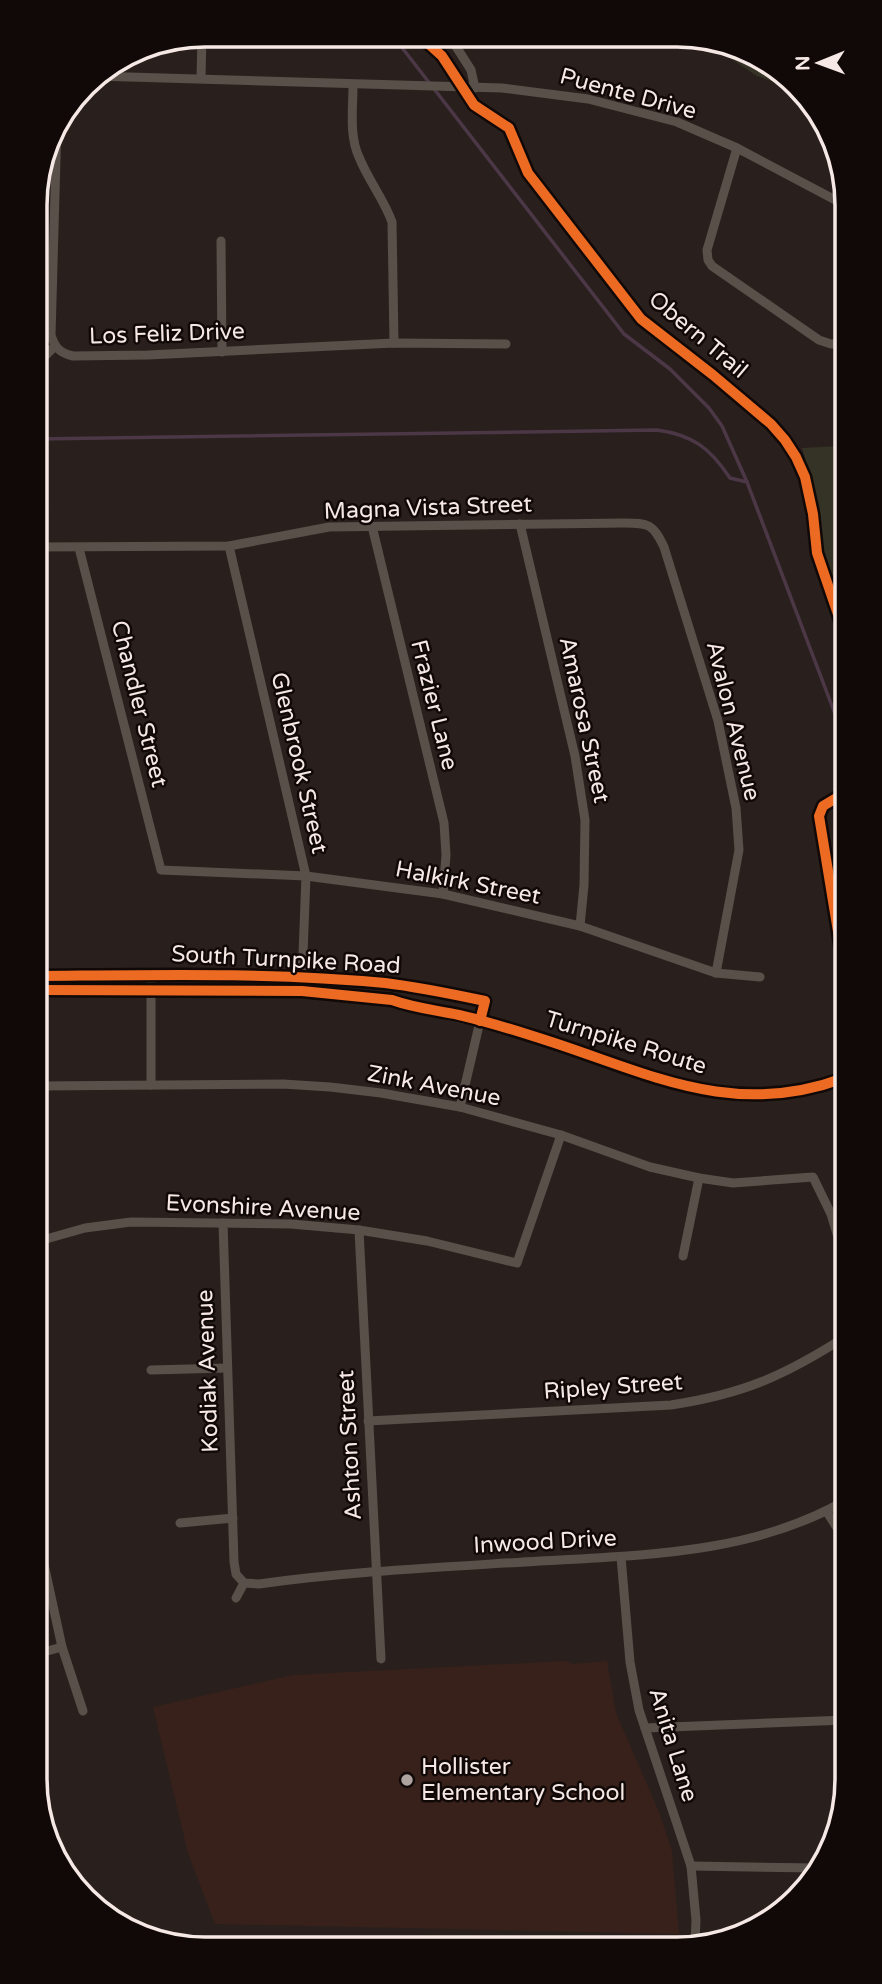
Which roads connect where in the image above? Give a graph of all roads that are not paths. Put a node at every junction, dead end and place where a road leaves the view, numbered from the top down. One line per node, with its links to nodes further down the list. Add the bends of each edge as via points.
1 (202, 47): 4 (street)
2 (456, 47): 6 (street, via 471,70)
3 (114, 76): 4 (street, Puente Drive)
4 (201, 78): 5 (street, Puente Drive)
5 (353, 85): 6 (street, Puente Drive); 11 (street, via 353,135 358,156 393,222)
6 (475, 88): 7 (street, Puente Drive, via 588,99 677,122)
7 (737, 148): 9 (street, Puente Drive); 13 (street, via 708,260 819,340)
8 (56, 154): 14 (street, via 51,335)
9 (834, 200)
10 (221, 241): 15 (street)
11 (394, 343): 12 (street, Los Feliz Drive); 15 (street, Los Feliz Drive)
12 (506, 344)
13 (835, 344)
14 (55, 346): 15 (street, Los Feliz Drive, via 62,354 73,356); 16 (street)
15 (222, 352)
16 (48, 354)
17 (520, 524): 18 (street, Magna Vista Street); 19 (street, Magna Vista Street, via 644,523); 26 (street, Amarosa Street, via 575,756 585,820)
18 (372, 526): 20 (street, Magna Vista Street, via 329,527); 25 (street, Frazier Lane, via 444,823)
19 (652, 527): 27 (street, Avalon Avenue, via 664,547 718,721 736,808 738,850)
20 (229, 546): 22 (street, Magna Vista Street); 24 (street, Glenbrook Street)
21 (48, 547): 22 (street, Magna Vista Street)
22 (79, 548): 23 (street, Chandler Street)
23 (161, 870): 24 (street, Halkirk Street)
24 (306, 876): 25 (street, Halkirk Street); 30 (street, Glenbrook Street)
25 (443, 894): 26 (street, Halkirk Street)
26 (580, 926): 27 (street, Halkirk Street)
27 (716, 972): 31 (street, Halkirk Street)
28 (151, 975): 29 (street, South Turnpike Road); 30 (street, South Turnpike Road); 33 (street)
29 (48, 976)
30 (302, 977): 34 (street, Glenbrook Street); 35 (street, South Turnpike Road, via 399,985 485,1001)
31 (760, 977)
32 (47, 990): 33 (street, South Turnpike Road)
33 (151, 991): 34 (street, South Turnpike Road); 36 (street)
34 (302, 991): 35 (street, South Turnpike Road, via 392,1000)
35 (480, 1021): 38 (street)
36 (151, 1085): 37 (street, Zink Avenue); 38 (street, Zink Avenue, via 330,1087)
37 (47, 1086)
38 (460, 1107): 39 (street, Zink Avenue)
39 (561, 1135): 40 (street, Zink Avenue, via 650,1167); 46 (street)
40 (699, 1178): 42 (street, Zink Avenue, via 733,1183 813,1177); 45 (street)
41 (223, 1223): 43 (street, Evonshire Avenue); 44 (street, Evonshire Avenue, via 131,1222); 49 (street, Kodiak Avenue)
42 (834, 1225)
43 (359, 1230): 46 (street, Evonshire Avenue); 51 (street, Ashton Street)
44 (47, 1239)
45 (683, 1256)
46 (517, 1263): 47 (street)
47 (522, 1272)
48 (834, 1344): 51 (street, Ripley Street, via 770,1380 702,1400)
49 (227, 1368): 50 (street); 54 (street, Kodiak Avenue)
50 (151, 1370)
51 (368, 1421): 58 (street, Ashton Street)
52 (834, 1507): 53 (street, Inwood Drive)
53 (827, 1511): 55 (street); 57 (street, Inwood Drive, via 777,1531 718,1546)
54 (233, 1518): 56 (street); 60 (street, Kodiak Avenue, via 234,1562)
55 (834, 1523)
56 (180, 1524)
57 (621, 1557): 58 (street, Inwood Drive); 67 (street, Anita Lane, via 630,1662)
58 (376, 1571): 60 (street, Inwood Drive); 64 (street, Ashton Street)
59 (47, 1579): 62 (street)
60 (242, 1582): 61 (street)
61 (236, 1598)
62 (62, 1647): 63 (street); 65 (street)
63 (47, 1651)
64 (381, 1659)
65 (83, 1711)
66 (834, 1720): 67 (street)
67 (645, 1728): 68 (street, Anita Lane)
68 (691, 1866): 69 (street); 70 (street, Anita Lane)
69 (807, 1868)
70 (695, 1935)

